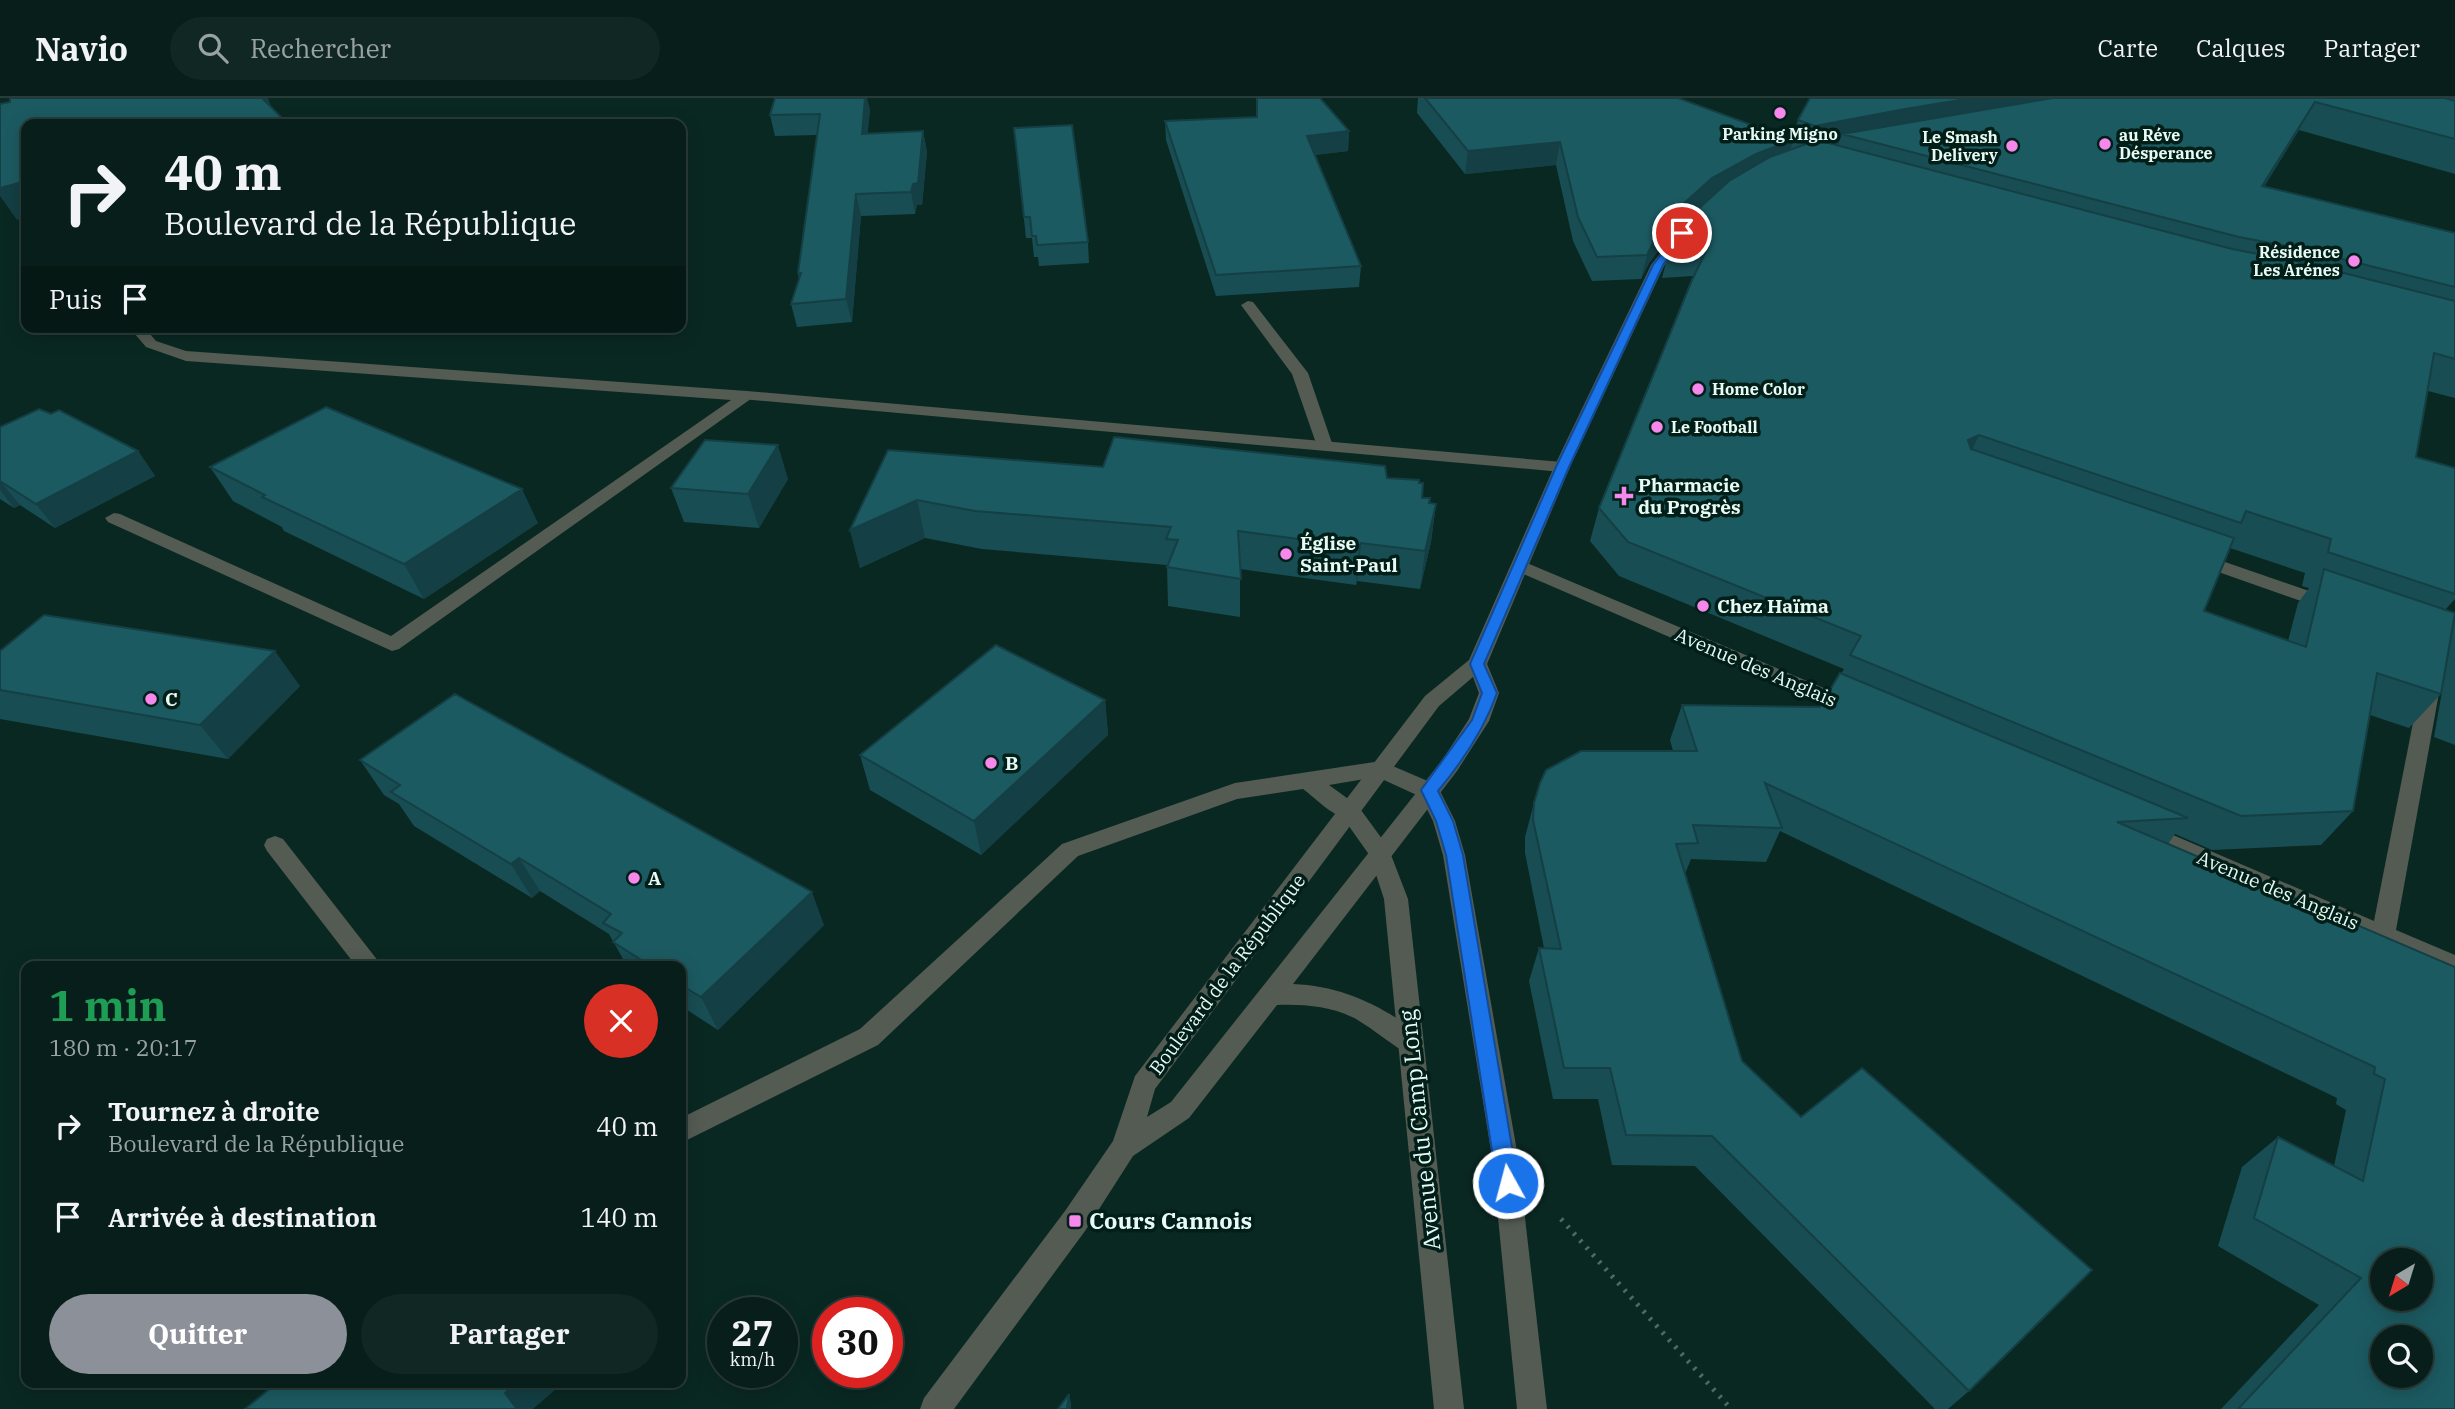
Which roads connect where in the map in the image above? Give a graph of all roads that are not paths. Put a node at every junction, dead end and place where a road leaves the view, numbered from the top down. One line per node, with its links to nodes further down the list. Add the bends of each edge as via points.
1 (1693, 224): 6 (street, via 1658,265)
2 (1248, 305): 5 (street, via 1300,373)
3 (140, 333): 4 (street, via 159,350 186,356)
4 (747, 396): 5 (street); 7 (street, via 392,644)
5 (1325, 446): 6 (street)
6 (1562, 467): 9 (street)
7 (114, 518)
8 (2181, 553): 10 (street)
9 (1520, 566): 12 (street); 13 (street, Avenue des Anglais)
10 (2349, 612)
11 (2436, 657): 21 (street)
12 (1477, 664): 14 (street, Boulevard de la République, via 1432,701); 16 (street, Boulevard de la République, via 1489,693 1479,721)
13 (1863, 713)
14 (1381, 769): 15 (street); 16 (street); 17 (street, Boulevard de la République)
15 (1307, 780): 17 (street); 26 (street, via 1235,792 1070,850 869,1037)
16 (1429, 790): 20 (street, Boulevard de la République); 30 (street, via 1454,855 1503,1143)
17 (1350, 812): 20 (street); 27 (street, Boulevard de la République, via 1144,1084)
18 (2130, 826): 21 (street, Avenue des Anglais)
19 (275, 845): 22 (street)
20 (1380, 853): 24 (street, Boulevard de la République); 25 (street, Avenue du Camp Long, via 1396,899)
21 (2384, 935): 23 (street, Avenue des Anglais)
22 (366, 961)
23 (2455, 966)
24 (1270, 995): 25 (street, via 1302,992 1344,1001 1386,1022); 27 (street, Boulevard de la République, via 1180,1110)
25 (1410, 1042): 29 (street, Avenue du Camp Long)
26 (686, 1128)
27 (1124, 1147): 28 (street, Boulevard de la République, via 1075,1221)
28 (935, 1409)
29 (1449, 1409)
30 (1532, 1409)

